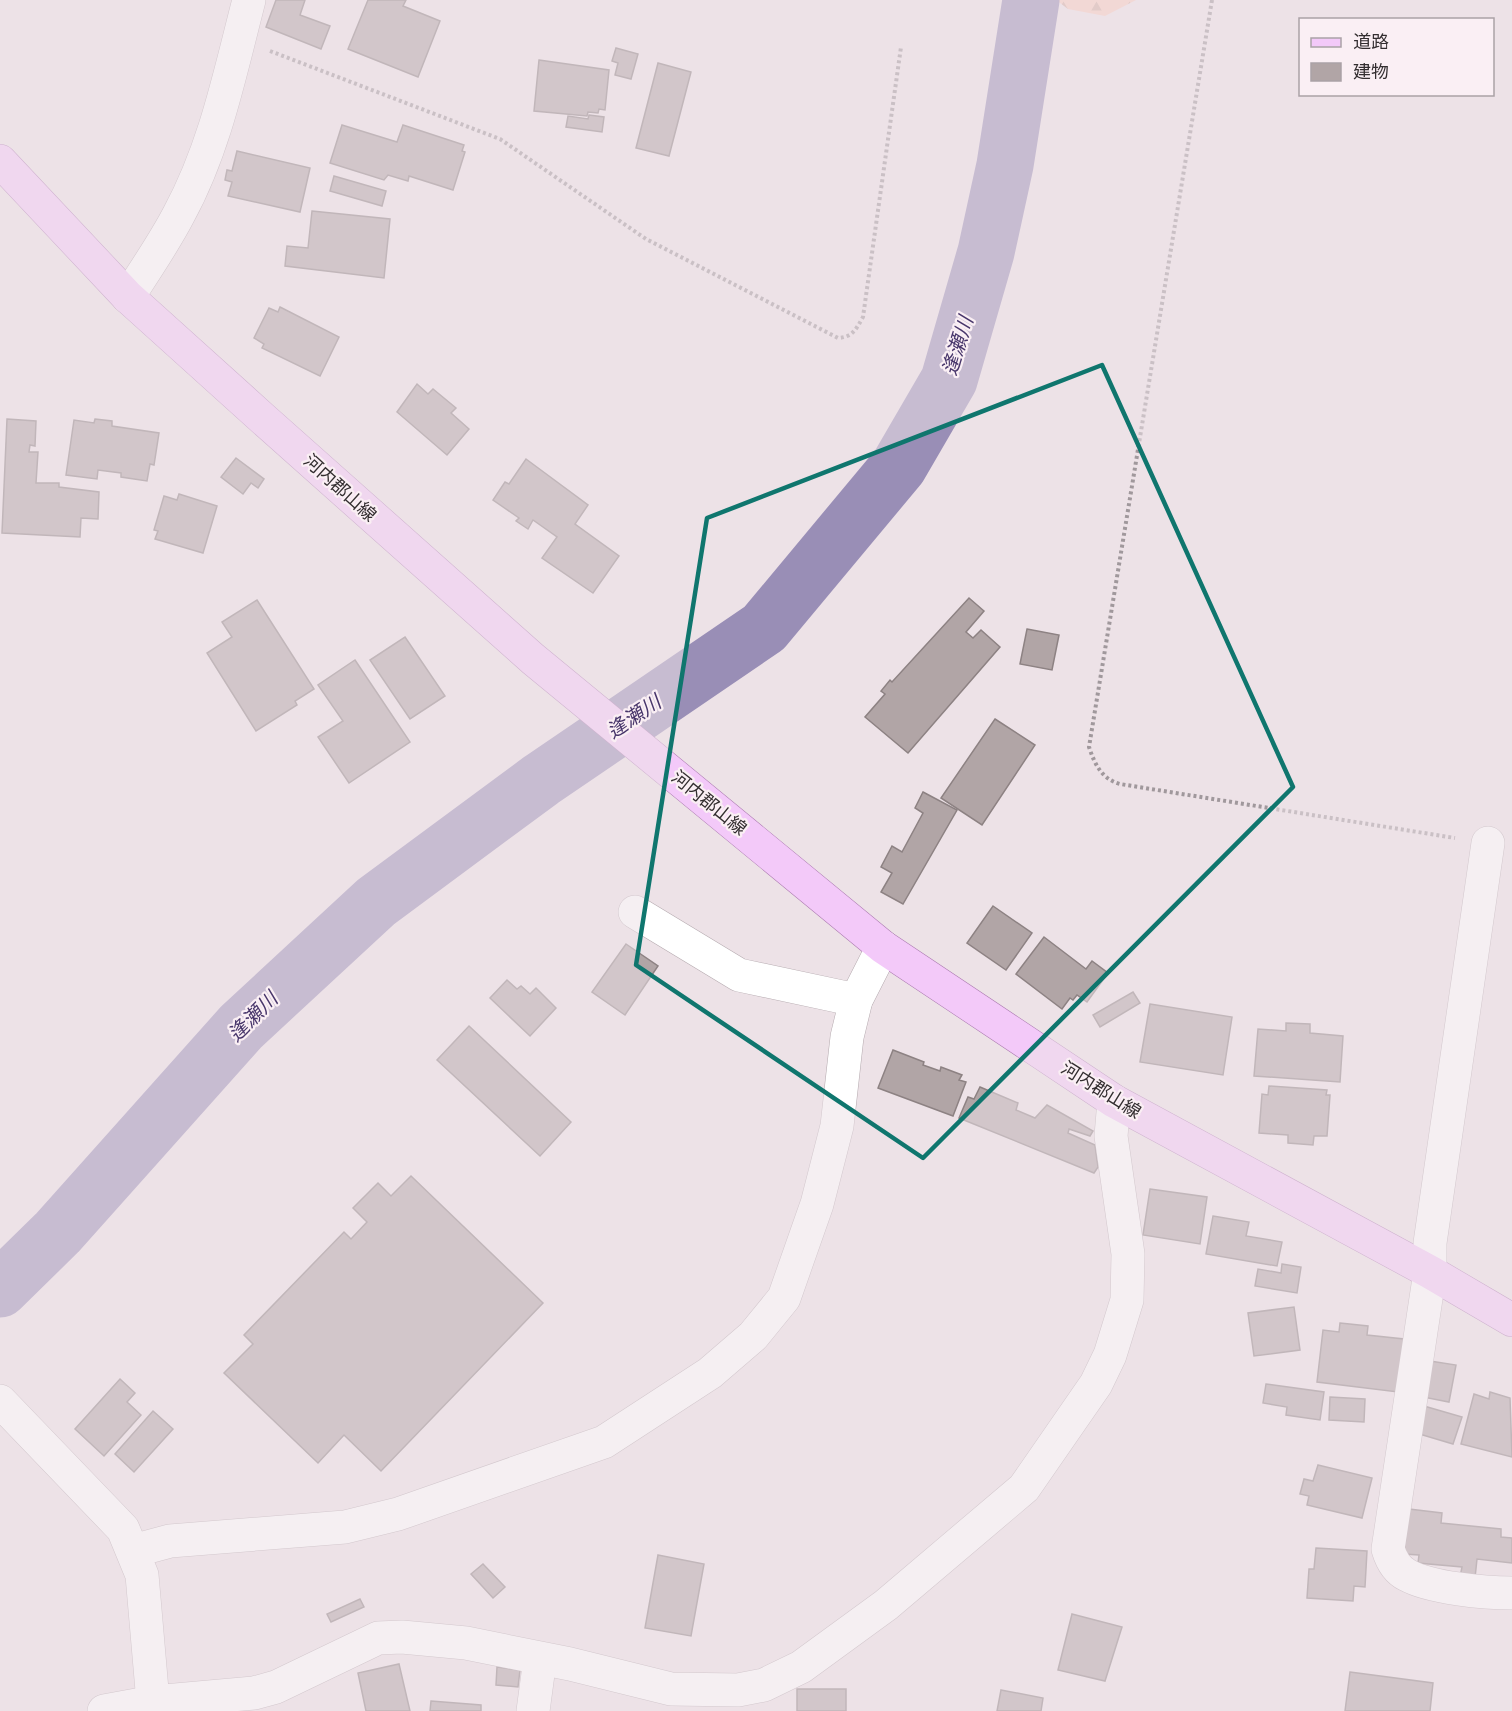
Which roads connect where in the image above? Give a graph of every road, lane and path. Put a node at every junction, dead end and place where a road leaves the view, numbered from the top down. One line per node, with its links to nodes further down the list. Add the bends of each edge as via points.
1 (249, 0): 3 (street)
2 (1212, 0): 7 (path, via 1089,739 1093,759 1106,778 1120,784)
3 (238, 39): 4 (path, via 500,139 646,239 838,338 848,337 862,317); 6 (street, via 204,158 179,214)
4 (901, 47)
5 (0, 161): 6 (main road, 河内郡山線)
6 (128, 297): 9 (main road, 河内郡山線, via 533,659)
7 (1488, 843): 12 (street, via 1430,1243)
8 (635, 912): 10 (street, via 739,975)
9 (883, 947): 10 (street); 11 (main road, 河内郡山線)
10 (856, 1000): 15 (street, via 847,1037 837,1126 817,1204 784,1298 753,1336 710,1373 604,1442 398,1514 345,1527 170,1541)
11 (1114, 1101): 12 (main road, 河内郡山線); 18 (street, via 1111,1136 1128,1254 1127,1300 1110,1355 1096,1383 1024,1488 886,1605 801,1667 764,1685)
12 (1430, 1272): 13 (main road, 河内郡山線); 16 (street, via 1388,1549 1407,1575 1448,1586)
13 (1512, 1320)
14 (0, 1401): 15 (street, via 96,1498 123,1529)
15 (133, 1551): 19 (street, via 142,1575)
16 (1512, 1593)
17 (540, 1659): 18 (street); 20 (street, via 466,1643 378,1638 276,1687); 22 (street)
18 (671, 1700)
19 (153, 1702): 20 (street); 21 (street)
20 (229, 1704)
21 (104, 1711)
22 (532, 1711)

